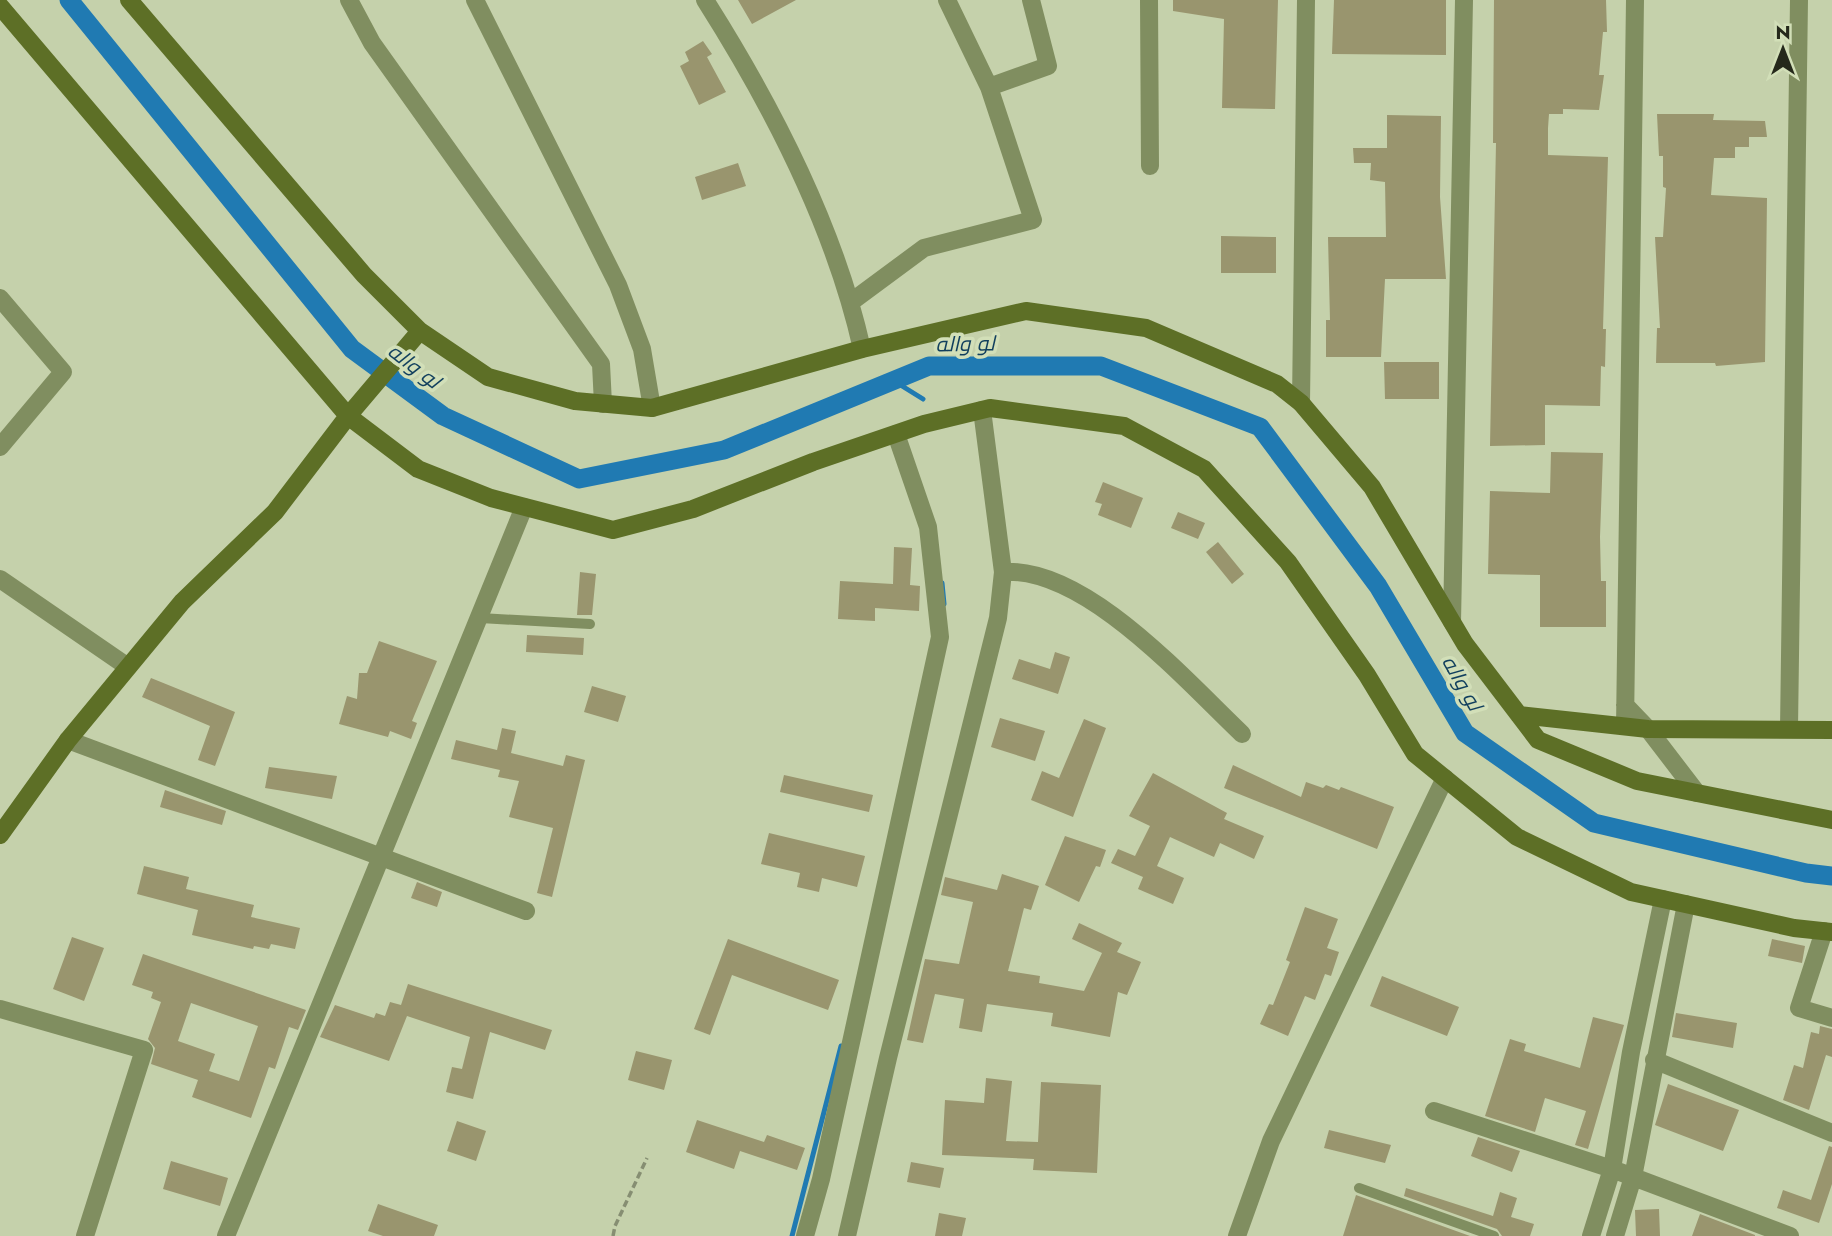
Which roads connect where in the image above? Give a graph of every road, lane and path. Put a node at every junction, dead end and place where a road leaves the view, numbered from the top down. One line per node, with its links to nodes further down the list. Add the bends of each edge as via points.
1 (129, 0): 17 (street)
2 (349, 0): 20 (street, via 372,43 601,364)
3 (475, 0): 21 (street, via 618,285 642,349)
4 (705, 0): 16 (street, via 742,58 802,179)
5 (947, 0): 13 (street)
6 (1031, 0): 13 (street, via 1048,66)
7 (1149, 0): 14 (street)
8 (1306, 0): 19 (street)
9 (1464, 0): 30 (street)
10 (1635, 0): 33 (street)
11 (1799, 0): 37 (street)
12 (0, 6): 23 (street)
13 (989, 87): 16 (street, via 1033,220 924,248)
14 (1150, 166)
15 (0, 298): 25 (street, via 63,372)
16 (851, 302): 18 (street)
17 (415, 336): 20 (street, via 488,377); 23 (street)
18 (862, 349): 19 (street, via 1026,311 1146,328 1277,384); 21 (street)
19 (1301, 403): 30 (street, via 1372,487)
20 (603, 404): 21 (street)
21 (652, 408)
22 (982, 410): 24 (street); 27 (street); 41 (street, via 1124,426 1204,469 1288,562 1367,674 1415,754)
23 (348, 416): 26 (street, via 418,469); 32 (street, via 275,512 182,602)
24 (895, 434): 26 (street, via 693,509 613,530); 62 (street, via 928,527 940,637)
25 (0, 447)
26 (523, 507): 29 (street)
27 (1003, 572): 39 (street, via 1024,570 1089,597 1147,644); 63 (street, via 999,618)
28 (0, 579): 32 (street)
29 (480, 618): 31 (lane); 45 (street)
30 (1452, 622): 34 (street)
31 (590, 624)
32 (128, 667): 40 (street)
33 (1625, 705): 35 (street); 36 (street)
34 (1519, 715): 35 (street); 42 (street, via 1538,740 1637,781)
35 (1625, 726): 36 (street)
36 (1648, 729): 37 (street); 42 (street)
37 (1788, 729): 38 (street)
38 (1832, 730)
39 (1242, 734)
40 (68, 740): 44 (street); 45 (street)
41 (1445, 778): 46 (street, via 1517,837 1631,892); 64 (street, via 1271,1141)
42 (1697, 793): 43 (street)
43 (1832, 820)
44 (0, 835)
45 (380, 855): 48 (street); 60 (street)
46 (1663, 899): 47 (street); 56 (street)
47 (1686, 904): 49 (street); 52 (street)
48 (526, 911)
49 (1828, 932): 51 (street, via 1799,1008)
50 (0, 1009): 59 (street, via 144,1050)
51 (1832, 1018)
52 (1654, 1060): 54 (street); 57 (street)
53 (1434, 1111): 56 (street)
54 (1832, 1133)
55 (647, 1158): 61 (path)
56 (1612, 1169): 57 (street); 66 (street)
57 (1633, 1177): 67 (street); 68 (street)
58 (1359, 1188): 65 (lane)
59 (85, 1236)
60 (226, 1236)
61 (613, 1236)
62 (805, 1236)
63 (847, 1236)
64 (1237, 1236)
65 (1494, 1236)
66 (1591, 1236)
67 (1615, 1236)
68 (1790, 1236)

